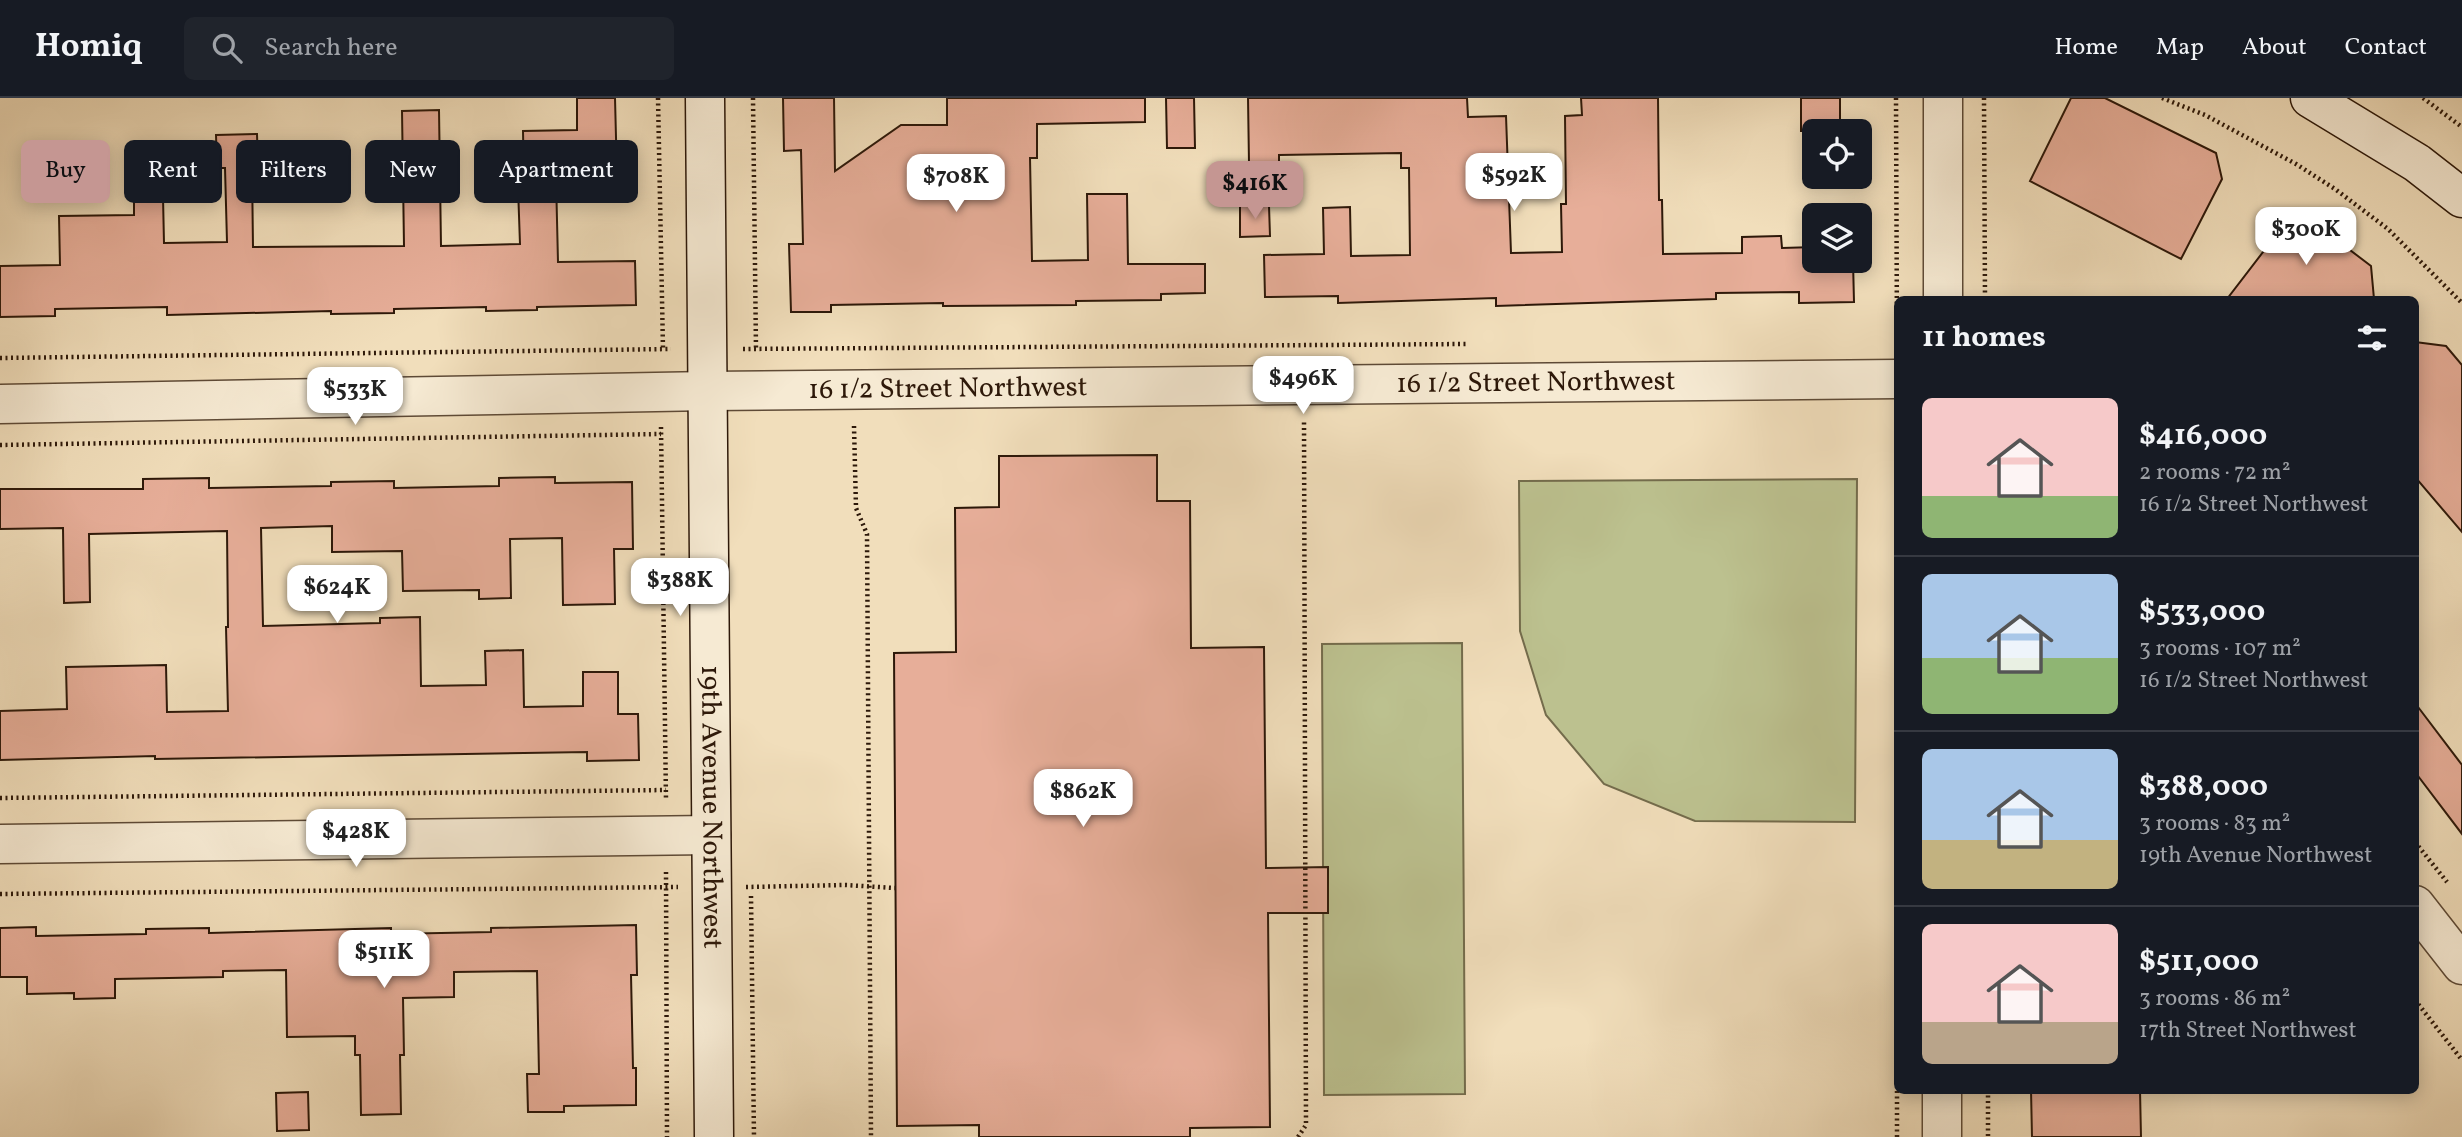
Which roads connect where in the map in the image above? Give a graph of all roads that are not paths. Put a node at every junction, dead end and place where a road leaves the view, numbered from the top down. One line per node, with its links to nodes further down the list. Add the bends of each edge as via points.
1 (705, 98): 7 (street, 19th Avenue Northwest)
2 (1943, 98): 5 (street)
3 (2310, 98): 4 (street, via 2417,163)
4 (2462, 198)
5 (1942, 296)
6 (1894, 379): 7 (street, 16 1/2 Street Northwest)
7 (709, 391): 8 (street, 16 1/2 Street Northwest); 9 (street, 19th Avenue Northwest)
8 (0, 404)
9 (711, 835): 10 (street); 14 (street, 19th Avenue Northwest)
10 (0, 844)
11 (2419, 910): 12 (street)
12 (2462, 965)
13 (1942, 1094): 15 (street)
14 (714, 1137)
15 (1942, 1137)

